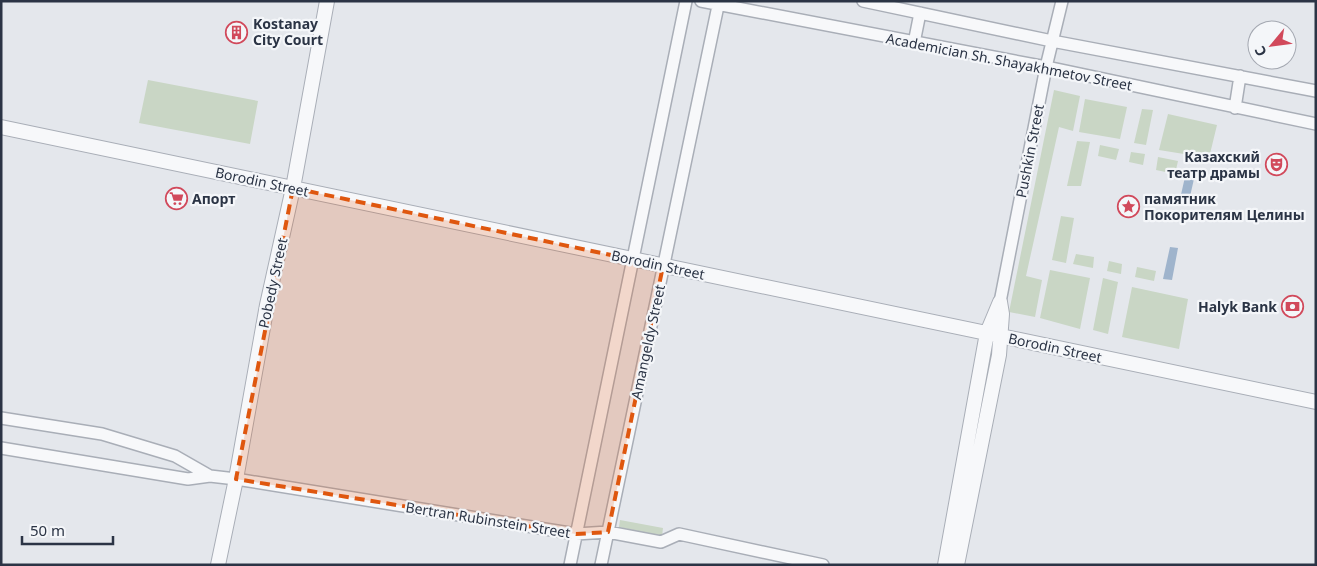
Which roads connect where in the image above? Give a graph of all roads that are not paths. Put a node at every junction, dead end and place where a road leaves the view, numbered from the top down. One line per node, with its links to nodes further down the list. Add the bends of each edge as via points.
1 (327, 1): 16 (street, Pobedy Street)
2 (686, 1): 17 (street)
3 (701, 1): 6 (street, Academician Sh. Shayakhmetov Street)
4 (862, 1): 7 (street)
5 (1062, 1): 8 (street, Pushkin Street)
6 (718, 3): 9 (street, Academician Sh. Shayakhmetov Street); 18 (street, Amangeldy Street)
7 (920, 13): 8 (street); 9 (street)
8 (1052, 41): 10 (street, Pushkin Street); 11 (street)
9 (914, 43): 10 (street, Academician Sh. Shayakhmetov Street)
10 (1046, 67): 13 (street, Academician Sh. Shayakhmetov Street); 19 (street, Pushkin Street)
11 (1240, 76): 12 (street); 13 (street)
12 (1316, 91)
13 (1235, 108): 14 (street, Academician Sh. Shayakhmetov Street)
14 (1316, 124)
15 (1, 127): 16 (street, Borodin Street)
16 (293, 188): 17 (street, Borodin Street); 25 (street, Pobedy Street, via 267,305)
17 (633, 259): 18 (street, Borodin Street); 27 (street)
18 (663, 266): 20 (street, Borodin Street); 26 (street, Amangeldy Street)
19 (1000, 302): 20 (street, Pushkin Street)
20 (994, 335): 21 (street, Borodin Street); 32 (street, Pushkin Street); 33 (street, Pushkin Street)
21 (1316, 402)
22 (1, 418): 24 (street, via 102,434 175,456)
23 (1, 448): 24 (street, via 188,479)
24 (210, 476): 25 (street, Bertran Rubinstein Street)
25 (236, 479): 27 (street, Bertran Rubinstein Street); 28 (street, Pobedy Street)
26 (608, 532): 27 (street, Bertran Rubinstein Street); 30 (street, Amangeldy Street); 31 (street, Bertran Rubinstein Street, via 661,542 679,534)
27 (576, 534): 29 (street)
28 (218, 565)
29 (570, 565)
30 (601, 565)
31 (823, 565)
32 (945, 565)
33 (957, 565)

